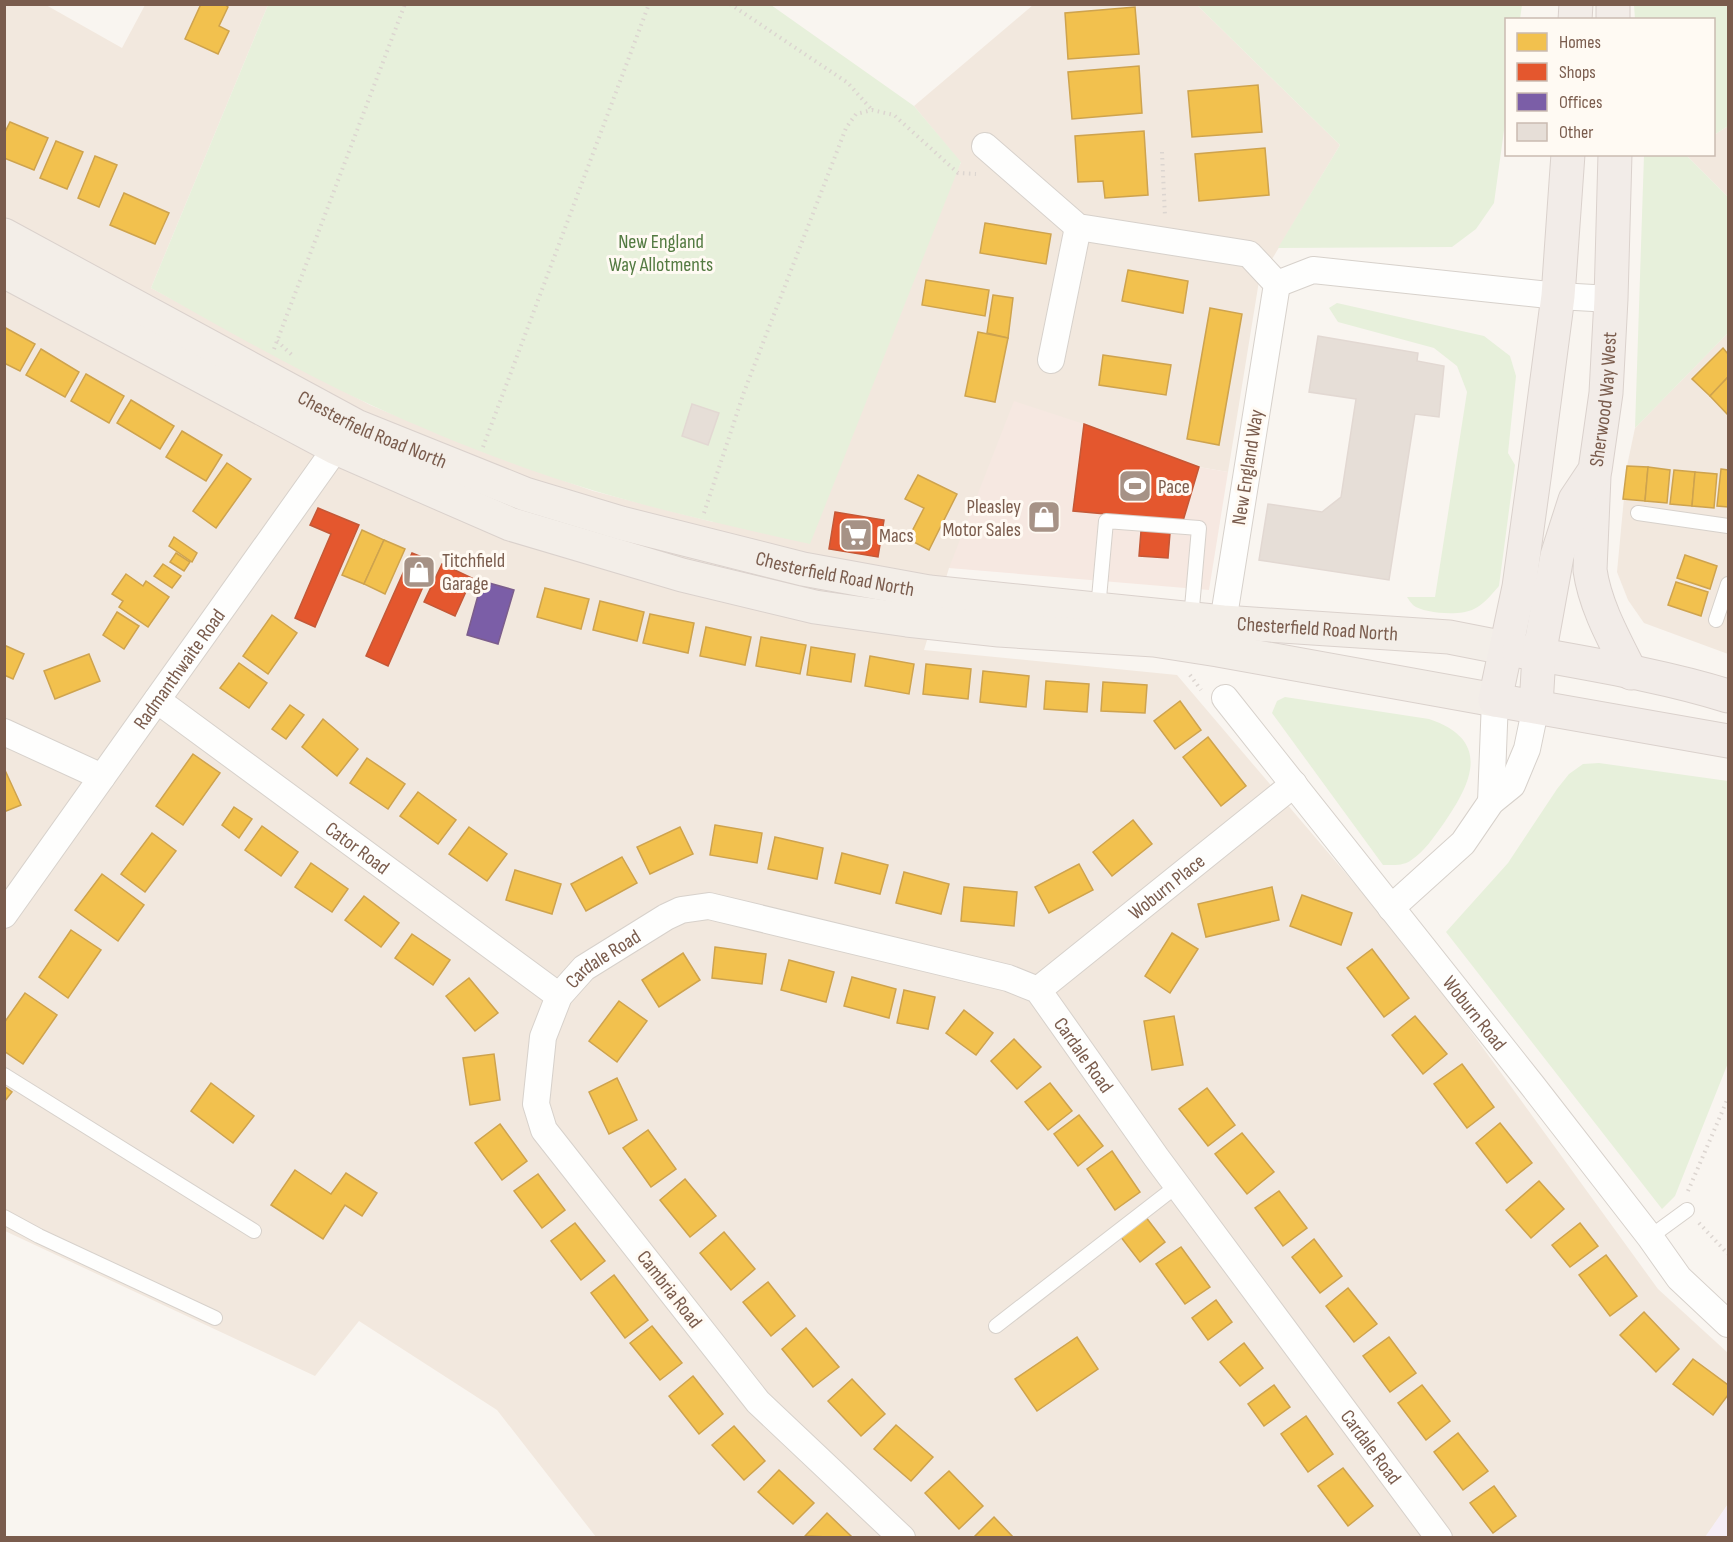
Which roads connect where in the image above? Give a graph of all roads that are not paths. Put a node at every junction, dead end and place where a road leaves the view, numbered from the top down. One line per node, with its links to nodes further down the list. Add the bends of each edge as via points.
1 (992, 152): 4 (street)
2 (1568, 156): 8 (highway)
3 (1615, 156): 9 (highway, Sherwood Way West)
4 (1078, 226): 7 (street, via 1249,254); 10 (street)
5 (4, 235): 11 (main road, Chesterfield Road North, via 265,376)
6 (4, 271): 11 (main road, Chesterfield Road North)
7 (1277, 284): 8 (street, via 1312,270); 18 (street, New England Way)
8 (1558, 296): 9 (street); 19 (highway, via 1519,587)
9 (1611, 299): 12 (highway, Sherwood Way West, via 1606,393)
10 (1052, 360)
11 (346, 437): 16 (main road, Chesterfield Road North, via 479,459 525,494 803,569 929,592); 18 (main road, Chesterfield Road North, via 510,524 682,574 815,607 999,630 1154,640); 24 (street, Radmanthwaite Road)
12 (1595, 470): 20 (highway, Sherwood Way West, via 1575,500 1557,556); 21 (highway, via 1591,580)
13 (1638, 513): 14 (lane)
14 (1728, 526)
15 (1728, 584): 17 (lane)
16 (1098, 609): 18 (main road, Chesterfield Road North); 18 (lane, via 1106,521 1199,528)
17 (1716, 620)
18 (1205, 634): 19 (main road, Chesterfield Road North, via 1449,637); 25 (main road, Chesterfield Road North)
19 (1505, 648): 20 (highway, Chesterfield Road North); 25 (highway)
20 (1539, 655): 21 (highway, Chesterfield Road North); 26 (highway, Sherwood Way West)
21 (1631, 673): 22 (highway, Chesterfield Road North)
22 (1728, 696)
23 (1225, 698): 30 (street, Woburn Road)
24 (157, 700): 29 (street, Radmanthwaite Road); 35 (street, Cator Road)
25 (1495, 700): 26 (highway, Chesterfield Road North); 31 (street)
26 (1536, 706): 28 (highway, Chesterfield Road North); 31 (street, via 1527,749 1512,785)
27 (4, 732): 29 (street)
28 (1728, 741)
29 (102, 777): 33 (street, Radmanthwaite Road)
30 (1294, 784): 32 (street, Woburn Road); 34 (street, Woburn Place)
31 (1491, 802): 32 (street, via 1463,843)
32 (1391, 908): 41 (street, Woburn Road)
33 (4, 915)
34 (1038, 990): 35 (street, Cardale Road, via 1008,978 709,906 681,910 666,917 584,968); 37 (street, Cardale Road)
35 (559, 996): 45 (street, Cambria Road, via 543,1036 536,1104 544,1130 758,1402)
36 (4, 1075): 40 (lane)
37 (1178, 1185): 44 (lane); 46 (street, Cardale Road)
38 (1687, 1210): 41 (lane)
39 (4, 1217): 42 (lane)
40 (254, 1231)
41 (1650, 1237): 43 (street, Woburn Road, via 1679,1278)
42 (215, 1318)
43 (1728, 1324)
44 (996, 1326)
45 (902, 1538)
46 (1439, 1538)

